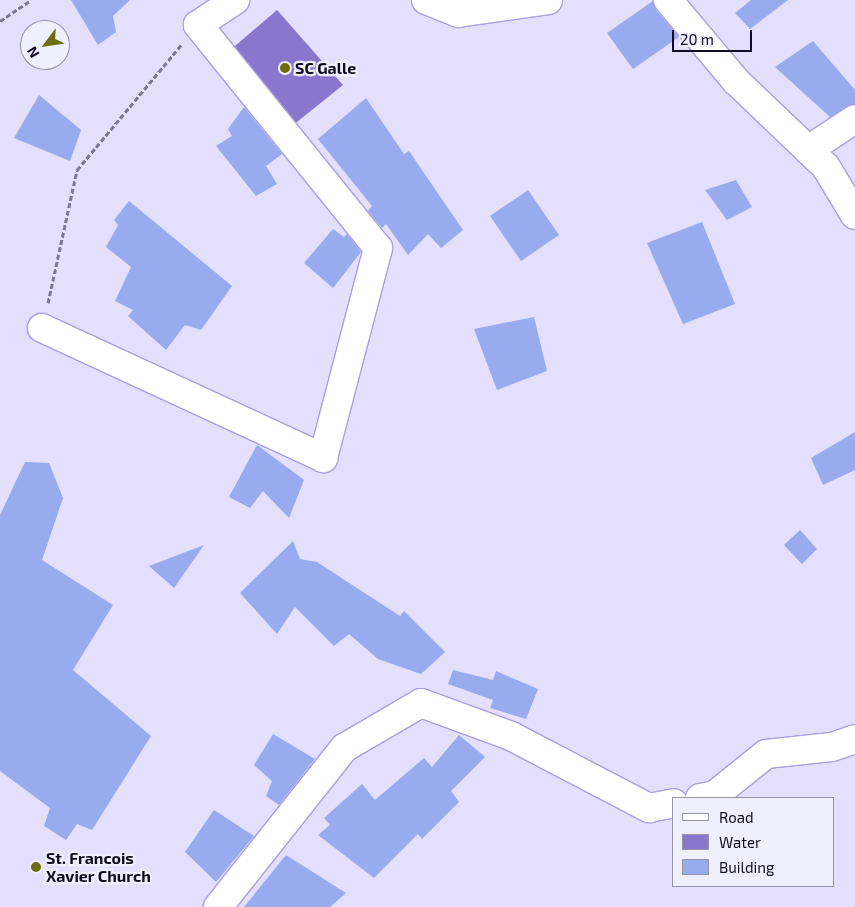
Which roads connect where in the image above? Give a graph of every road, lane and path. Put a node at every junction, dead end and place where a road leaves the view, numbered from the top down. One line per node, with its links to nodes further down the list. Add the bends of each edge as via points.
1 (31, 0): 6 (path)
2 (235, 0): 7 (street)
3 (426, 0): 4 (street, via 458,13)
4 (548, 0)
5 (668, 0): 9 (street, via 736,81)
6 (0, 21)
7 (198, 25): 11 (path, via 77,170); 11 (street, via 378,248 323,458)
8 (855, 119): 9 (street)
9 (808, 150): 10 (street, via 826,167)
10 (855, 215)
11 (42, 328)
12 (855, 739): 13 (street, via 832,747 766,754 715,795)
13 (705, 797)
14 (672, 804): 15 (street, via 649,808 511,736 421,704 344,748)
15 (218, 907)

